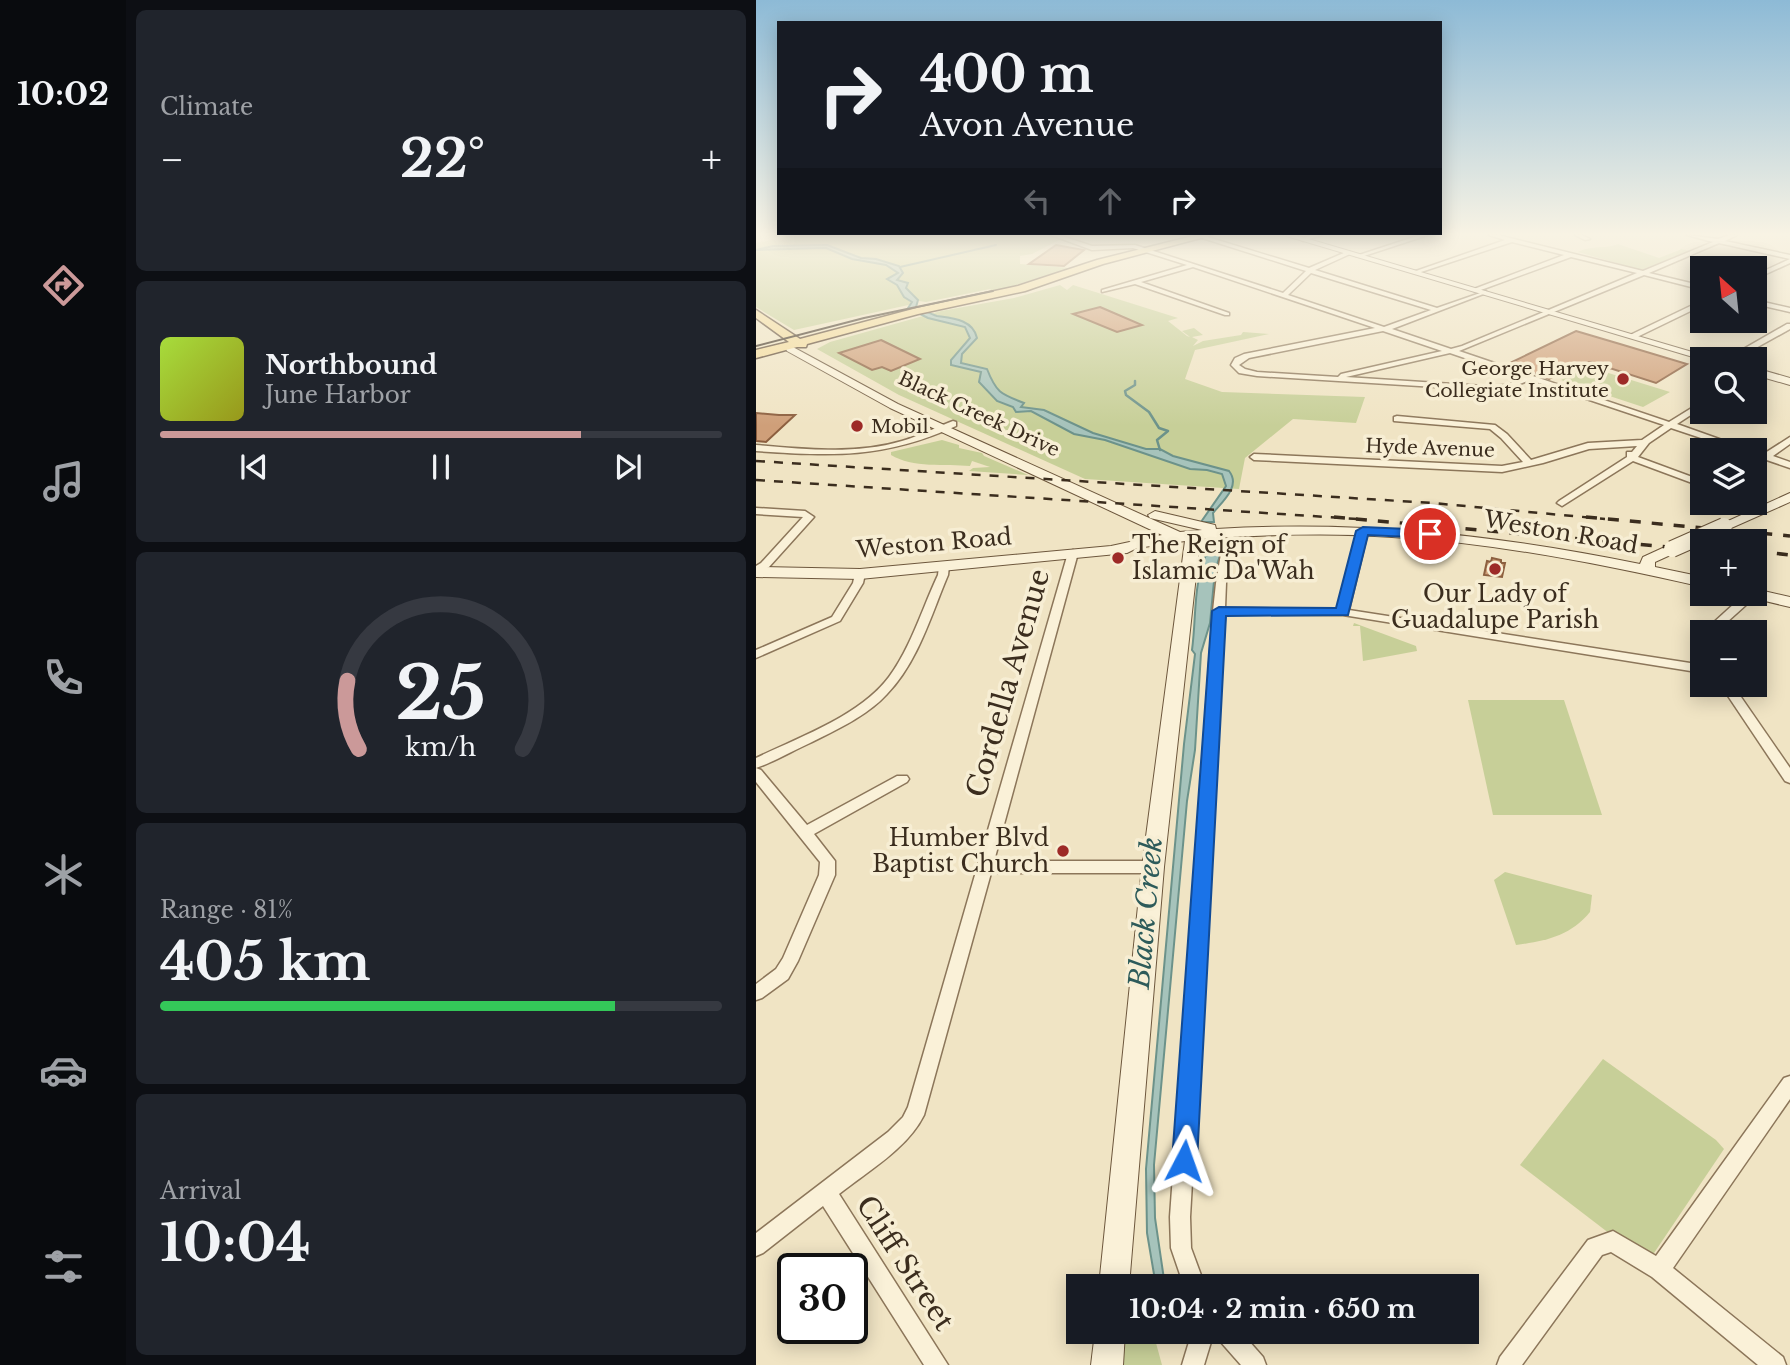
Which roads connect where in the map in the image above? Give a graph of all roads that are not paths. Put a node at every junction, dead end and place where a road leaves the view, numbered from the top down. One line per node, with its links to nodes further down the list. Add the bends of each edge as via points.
1 (977, 299): 19 (main road)
2 (1183, 299): 14 (street)
3 (1295, 299): 17 (street)
4 (1401, 299): 10 (street)
5 (1463, 299): 10 (street)
6 (1505, 299): 12 (main road)
7 (1581, 299): 12 (street)
8 (1768, 305): 11 (street)
9 (1690, 308): 18 (street)
10 (1437, 310): 17 (street)
11 (1790, 310)
12 (1549, 312): 18 (main road); 21 (street)
13 (756, 313): 19 (main road, Black Creek Drive)
14 (1227, 314)
15 (756, 324): 19 (main road, Black Creek Drive)
16 (1790, 326): 20 (street)
17 (1384, 329): 21 (street); 24 (street)
18 (1632, 336): 22 (main road)
19 (794, 345): 23 (main road); 32 (main road, Black Creek Drive, via 856,387)
20 (1752, 347)
21 (1452, 352): 26 (street); 27 (street)
22 (1690, 353)
23 (756, 356)
24 (1247, 356): 27 (street, via 1235,365 1246,373)
25 (1767, 375): 28 (main road)
26 (1529, 378): 27 (street, via 1498,388); 31 (street)
27 (1339, 379)
28 (1790, 382)
29 (1690, 411): 31 (street)
30 (1397, 419): 42 (street, via 1492,428)
31 (1669, 424): 33 (street); 35 (street)
32 (947, 427): 37 (street, via 898,446 862,453); 50 (main road, Black Creek Drive)
33 (1710, 438)
34 (1790, 440): 38 (street)
35 (1643, 443): 36 (street, Hyde Avenue); 41 (street)
36 (1611, 444): 41 (street); 42 (street, Hyde Avenue, via 1581,447)
37 (756, 448)
38 (1767, 456)
39 (1254, 457): 42 (street, Hyde Avenue, via 1490,469)
40 (1767, 457): 43 (street)
41 (1632, 458): 44 (street); 46 (street)
42 (1529, 463)
43 (1790, 465)
44 (1690, 479)
45 (1790, 497): 47 (main road)
46 (1562, 503)
47 (1767, 503)
48 (756, 511): 61 (street, via 808,515)
49 (1742, 515): 58 (main road, bridge)
50 (1149, 518): 51 (main road); 54 (main road, Black Creek Drive); 55 (main road, via 1156,532)
51 (1255, 530): 52 (main road, Weston Road); 54 (main road, Weston Road)
52 (1283, 531): 53 (main road, Weston Road); 54 (main road, Weston Road, via 1252,538)
53 (1363, 531): 62 (main road, Weston Road, via 1512,544); 70 (street)
54 (1185, 541): 55 (main road, Weston Road); 57 (main road, Weston Road); 83 (main road)
55 (1133, 544): 57 (main road, Weston Road)
56 (1227, 548): 69 (street)
57 (1116, 549): 59 (main road, Weston Road)
58 (1670, 550): 62 (main road, via 1648,560); 64 (main road, via 1667,561 1672,568)
59 (1073, 553): 60 (main road, Weston Road); 82 (street, Cordella Avenue)
60 (944, 566): 63 (main road, Weston Road); 77 (street, via 898,672 880,695 855,713)
61 (756, 571): 63 (main road, Weston Road)
62 (1647, 571): 65 (main road, Weston Road)
63 (860, 574): 72 (street, via 836,619)
64 (1690, 577)
65 (1690, 579)
66 (1767, 597): 67 (main road)
67 (1790, 602)
68 (1738, 606): 71 (street)
69 (1219, 611): 70 (street); 90 (street, via 1180,1217 1181,1248)
70 (1343, 612): 73 (street)
71 (1722, 620)
72 (756, 654)
73 (1690, 667)
74 (1735, 697): 76 (street)
75 (1790, 751): 76 (street)
76 (1777, 758): 79 (street)
77 (756, 763)
78 (756, 774): 81 (street)
79 (1790, 778)
80 (902, 779): 81 (street)
81 (807, 832): 84 (street, via 828,861 827,875 790,961 782,974)
82 (986, 867): 83 (street); 86 (street, Cordella Avenue, via 917,1109 895,1138)
83 (1153, 867): 89 (main road)
84 (756, 993)
85 (1790, 1084): 88 (street)
86 (826, 1192): 87 (street, Cordella Avenue); 94 (street, Cliff Street)
87 (758, 1239)
88 (1659, 1270): 98 (street, via 1613,1241 1595,1247); 99 (street)
89 (1115, 1274)
90 (1190, 1274)
91 (1109, 1344): 95 (main road)
92 (1199, 1344): 96 (street)
93 (1237, 1344): 97 (street)
94 (937, 1365)
95 (1107, 1365)
96 (1193, 1365)
97 (1255, 1365)
98 (1508, 1365)
99 (1775, 1365)

